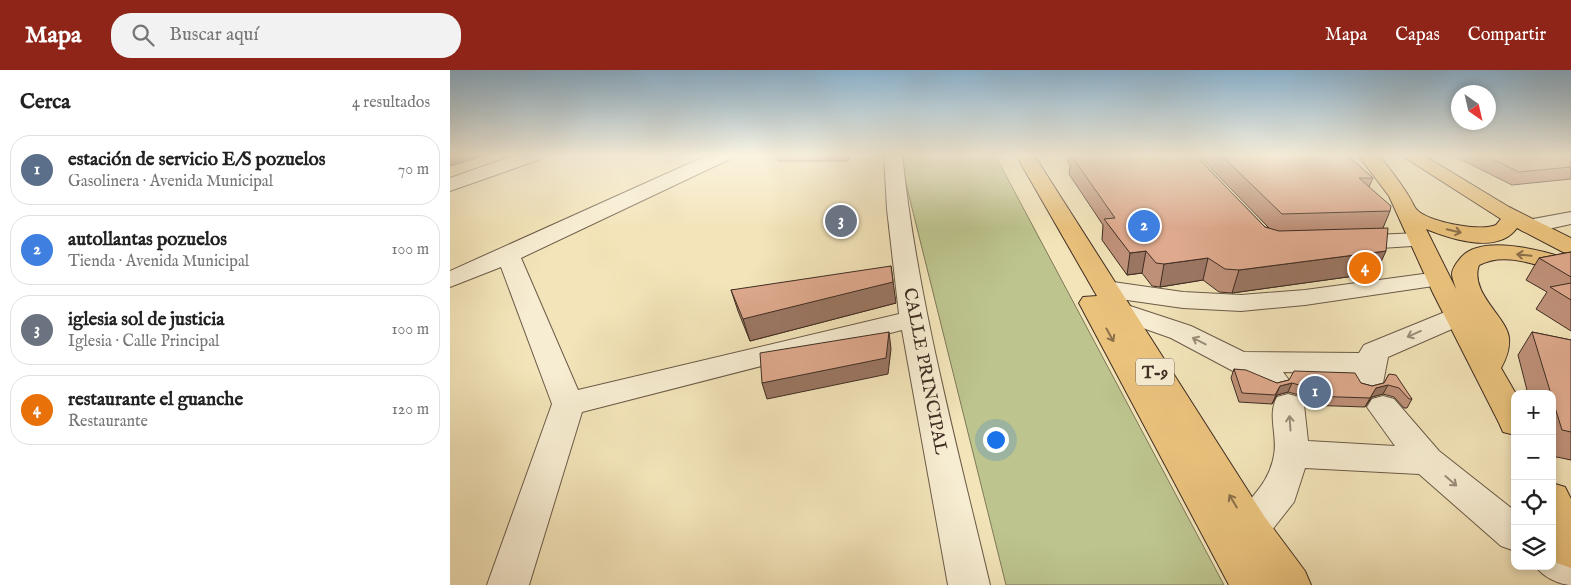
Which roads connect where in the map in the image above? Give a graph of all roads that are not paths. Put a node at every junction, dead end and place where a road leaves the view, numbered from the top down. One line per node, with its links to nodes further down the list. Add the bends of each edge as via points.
1 (467, 179): 8 (street)
2 (674, 179): 15 (street)
3 (894, 179): 21 (street, CALLE PRINCIPAL)
4 (1022, 179): 37 (highway, T-9, one-way to 37)
5 (1039, 179): 19 (highway, T-9)
6 (1388, 179): 9 (highway)
7 (1449, 179): 11 (highway)
8 (450, 185)
9 (1408, 214): 11 (highway, one-way to 11, via 1449,230 1476,234 1504,230); 12 (highway)
10 (1571, 218): 11 (street)
11 (1521, 221): 14 (highway)
12 (1420, 240): 13 (street); 17 (highway)
13 (1326, 244)
14 (1571, 247)
15 (508, 255): 18 (street); 25 (street)
16 (1571, 268): 23 (highway, one-way to 23, via 1529,255 1503,253 1480,254 1469,261 1464,274 1471,294 1495,337 1493,355)
17 (1438, 279): 19 (street, via 1260,302 1162,298); 20 (highway)
18 (450, 280)
19 (1112, 300): 22 (street, one-way to 19); 30 (highway, T-9, one-way to 19)
20 (1459, 316): 23 (highway); 24 (street, one-way to 24, via 1374,352)
21 (914, 319): 25 (street); 36 (street, CALLE PRINCIPAL)
22 (1238, 362): 24 (street); 27 (street, one-way to 22, via 1281,392)
23 (1487, 367): 26 (highway)
24 (1374, 384): 28 (street)
25 (568, 404): 35 (street)
26 (1511, 415)
27 (1292, 454): 28 (street); 30 (street, via 1281,491)
28 (1428, 461): 31 (street, one-way to 31)
29 (1560, 507): 32 (highway)
30 (1250, 528): 37 (highway, T-9)
31 (1511, 531)
32 (1571, 550)
33 (1556, 559): 34 (street)
34 (1571, 568)
35 (508, 585)
36 (969, 585)
37 (1259, 585)

